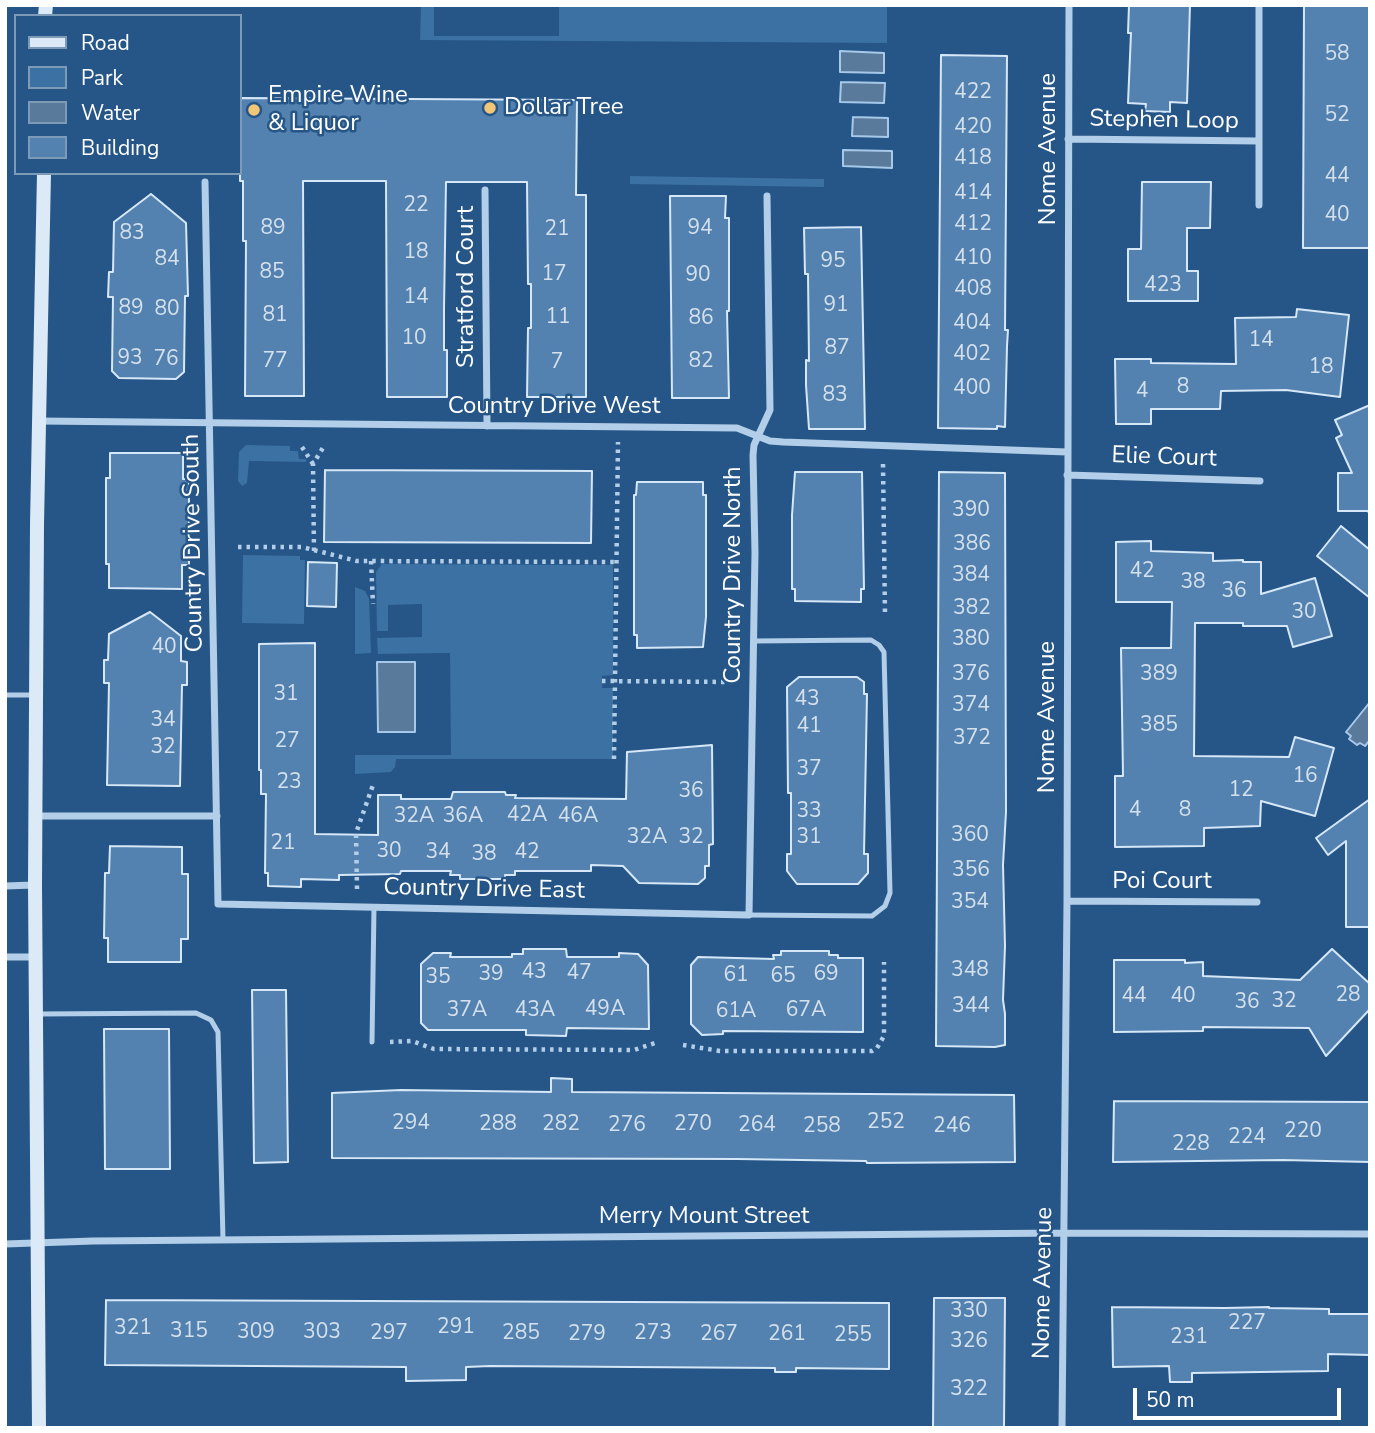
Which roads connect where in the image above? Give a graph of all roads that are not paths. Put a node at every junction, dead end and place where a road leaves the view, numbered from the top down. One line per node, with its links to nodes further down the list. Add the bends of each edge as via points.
1 (1069, 5): 3 (street, Nome Avenue)
2 (1259, 5): 4 (street, Stephen Loop)
3 (1068, 139): 4 (street, Stephen Loop); 14 (street, Nome Avenue)
4 (1259, 141): 9 (street, Stephen Loop)
5 (44, 175): 10 (street)
6 (205, 182): 11 (street, Country Drive South)
7 (485, 190): 12 (street, Stratford Court)
8 (767, 196): 13 (street, Country Drive North, via 769,410)
9 (1259, 205)
10 (38, 421): 11 (street, Country Drive West); 19 (street)
11 (211, 423): 12 (street, Country Drive West); 21 (street, Country Drive South)
12 (487, 426): 13 (street, Country Drive West, via 737,428)
13 (758, 437): 14 (street, Country Drive West, via 783,442); 17 (street, Country Drive North, via 753,455)
14 (1067, 453): 15 (street, Nome Avenue)
15 (1067, 475): 16 (street, Elie Court); 24 (street, Nome Avenue)
16 (1260, 481)
17 (754, 641): 28 (street, Country Drive North); 28 (lane, via 871,640 884,652 890,893 885,906 872,916)
18 (5, 695): 19 (lane)
19 (37, 695): 20 (street)
20 (36, 816): 21 (street); 22 (street)
21 (217, 816): 26 (street, Country Drive South)
22 (35, 885): 23 (street); 30 (street)
23 (5, 886)
24 (1067, 901): 25 (street, Poi Court); 33 (street, Nome Avenue)
25 (1257, 902)
26 (218, 904): 27 (street, Country Drive East)
27 (374, 907): 28 (street, Country Drive East); 32 (lane)
28 (749, 915)
29 (5, 957): 30 (street)
30 (36, 957): 31 (street)
31 (38, 1014): 35 (lane, via 196,1013 211,1020 218,1032); 36 (street)
32 (372, 1042)
33 (1064, 1233): 34 (street, Merry Mount Street); 35 (street, Merry Mount Street); 39 (street, Nome Avenue)
34 (1370, 1234)
35 (223, 1240): 36 (street, Merry Mount Street)
36 (38, 1241): 37 (street, Merry Mount Street); 38 (street)
37 (5, 1244)
38 (39, 1428)
39 (1062, 1428)

